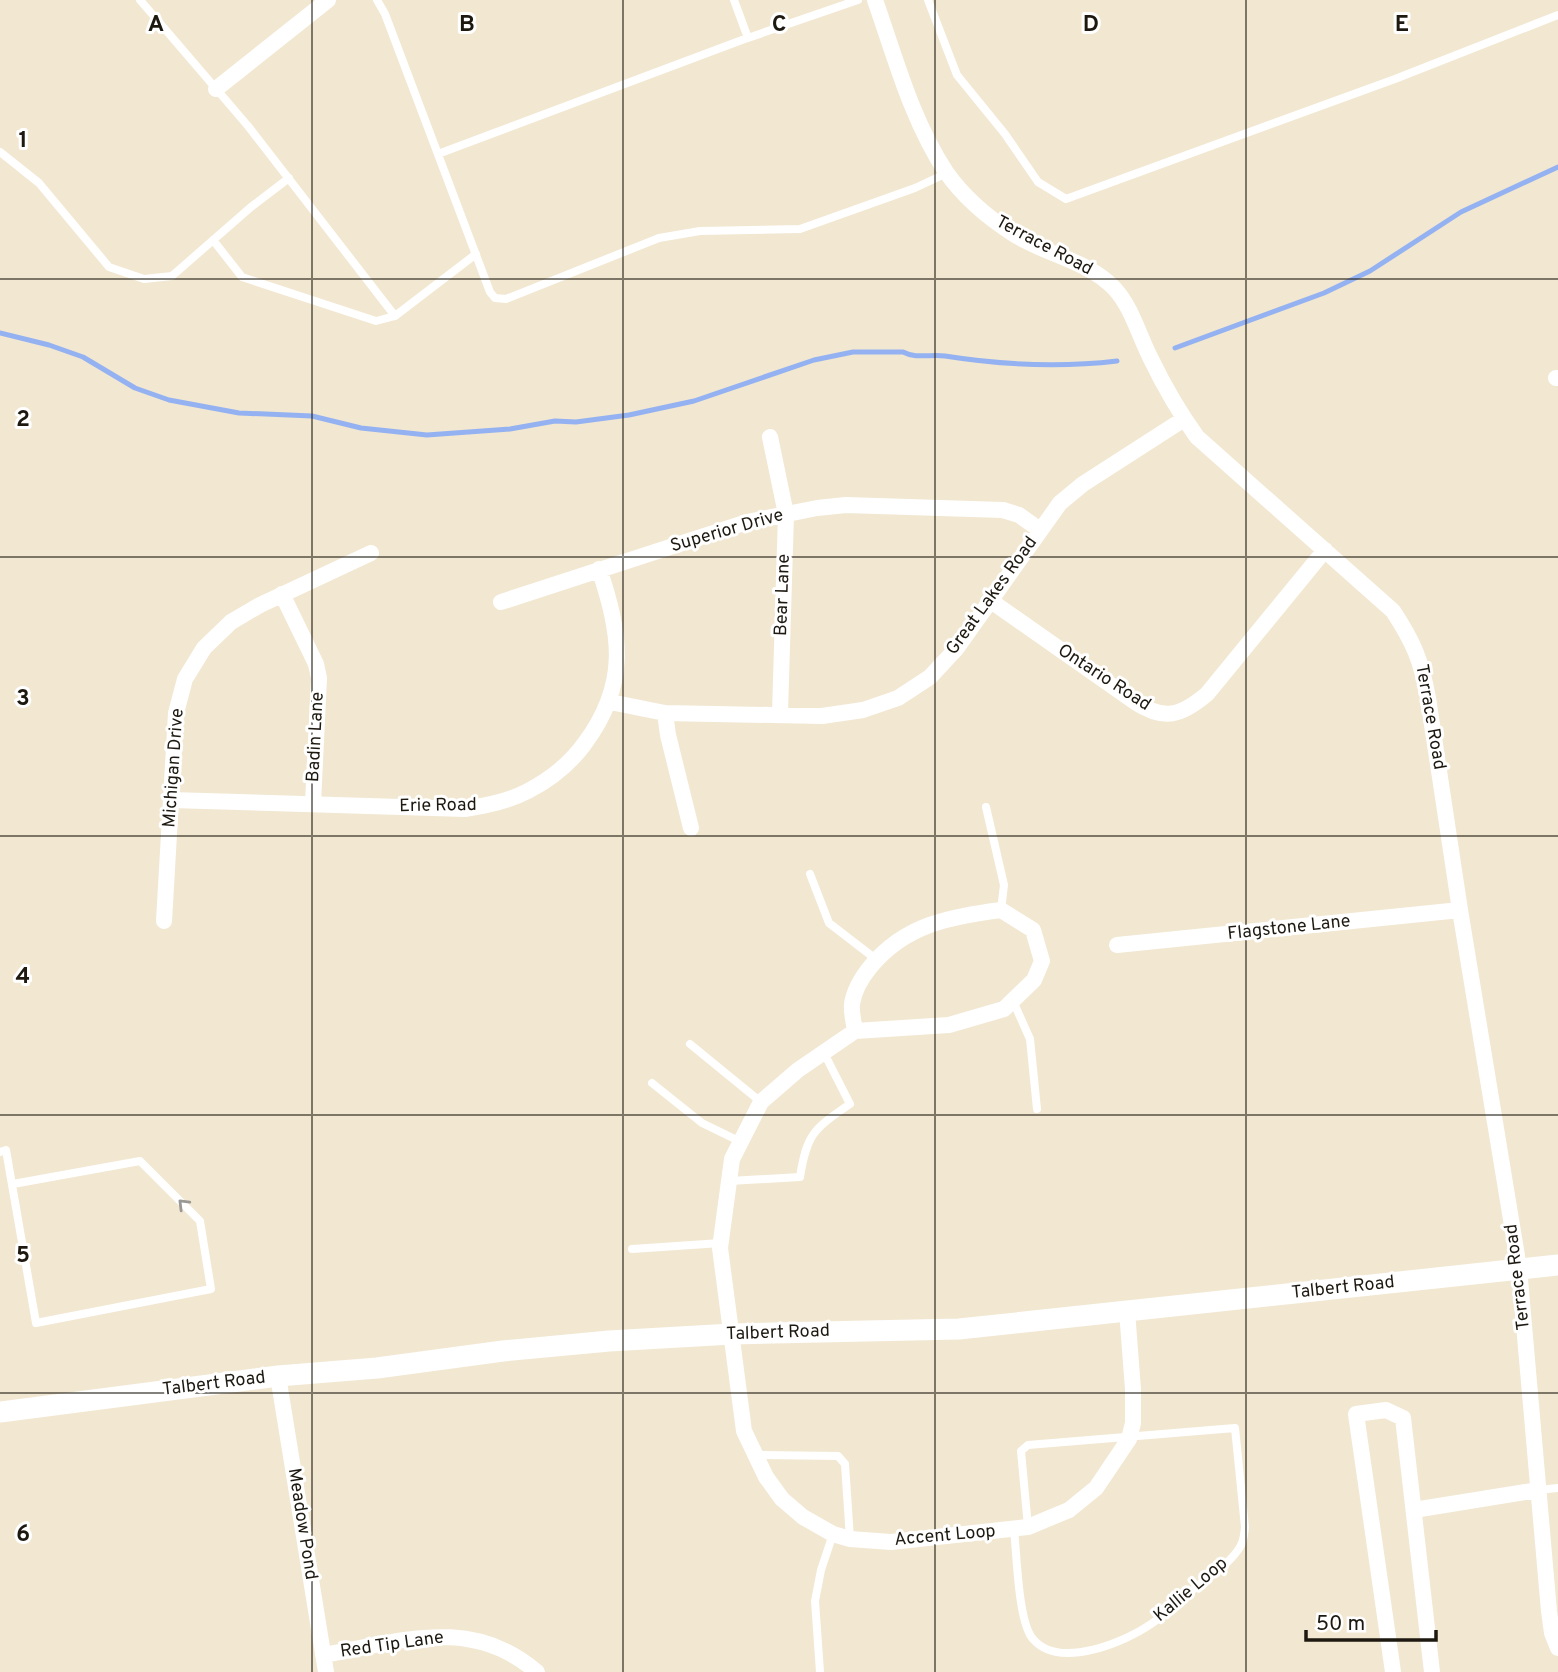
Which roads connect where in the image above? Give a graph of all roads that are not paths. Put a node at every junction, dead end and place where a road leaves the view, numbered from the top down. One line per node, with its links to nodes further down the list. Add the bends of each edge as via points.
1 (140, 0): 10 (lane)
2 (328, 0): 10 (street)
3 (377, 0): 12 (lane)
4 (734, 0): 9 (lane)
5 (858, 0): 9 (lane)
6 (875, 0): 13 (street, Terrace Road, via 921,125)
7 (928, 0): 8 (lane, via 957,75 1038,182 1066,200)
8 (1558, 15)
9 (748, 38): 12 (lane)
10 (216, 89): 14 (lane)
11 (0, 152): 15 (lane, via 39,183 109,267 144,279 172,276)
12 (438, 154): 16 (lane)
13 (947, 173): 16 (lane, via 800,229 700,231 659,239 506,299 490,292); 18 (street, Terrace Road, via 984,214 1015,235 1088,267 1115,289)
14 (289, 178): 15 (lane); 17 (lane)
15 (214, 240): 17 (lane, via 242,277 376,321)
16 (476, 254): 17 (lane)
17 (395, 316)
18 (1184, 419): 21 (street, Great Lakes Road, via 1083,484 1060,503); 22 (street, Terrace Road, via 1215,456)
19 (770, 437): 20 (street, Bear Lane)
20 (786, 514): 21 (street, Superior Drive, via 846,505 1003,510); 24 (street, Superior Drive); 30 (street, Bear Lane)
21 (1040, 530): 26 (street, Great Lakes Road)
22 (1325, 550): 26 (street, Ontario Road, via 1207,694 1190,709 1171,715 1150,712); 37 (street, Terrace Road, via 1393,611 1413,640 1422,664)
23 (371, 552): 25 (street, Michigan Drive)
24 (599, 569): 27 (street, Superior Drive); 28 (street, Erie Road, via 616,637)
25 (282, 594): 31 (street, Michigan Drive, via 232,622 204,648 185,679 176,713); 32 (street, Badin Lane, via 316,664)
26 (991, 601): 30 (street, Great Lakes Road, via 930,677 898,698 863,710 822,716)
27 (501, 602)
28 (610, 702): 29 (street, Great Lakes Road); 32 (street, Erie Road, via 583,746 555,775 502,802 466,809)
29 (665, 713): 30 (street, Great Lakes Road); 34 (street)
30 (780, 713)
31 (171, 800): 32 (street, Erie Road); 38 (street, Michigan Drive)
32 (313, 803)
33 (986, 807): 36 (lane, via 1004,885)
34 (691, 828)
35 (810, 874): 40 (lane, via 829,923)
36 (1001, 910): 40 (street, via 953,917 914,932 886,948); 41 (street, via 1033,930 1042,961 1034,980)
37 (1460, 910): 39 (street, Flagstone Lane); 55 (street, Terrace Road)
38 (164, 921)
39 (1117, 945)
40 (877, 960): 42 (street, via 860,980 852,1005)
41 (1013, 1001): 42 (street, via 1004,1009 950,1025); 47 (lane, via 1030,1039)
42 (855, 1031): 44 (street)
43 (690, 1044): 46 (lane)
44 (824, 1053): 46 (street); 50 (lane, via 850,1104 819,1126 805,1149 800,1177)
45 (652, 1083): 48 (lane, via 702,1123)
46 (761, 1102): 48 (street, Accent Loop)
47 (1037, 1109)
48 (741, 1142): 50 (street, Accent Loop, via 732,1159)
49 (0, 1152): 51 (lane, via 6,1150)
50 (729, 1181): 52 (street, Accent Loop)
51 (13, 1184): 51 (lane, one-way to 51, via 36,1323 211,1289 200,1221 139,1161)
52 (721, 1243): 53 (lane); 57 (street, Accent Loop)
53 (632, 1248)
54 (1558, 1265): 55 (street, Talbert Road)
55 (1519, 1268): 56 (street, Talbert Road); 63 (street, Terrace Road)
56 (1127, 1311): 57 (street, Talbert Road, via 959,1329); 60 (street, Accent Loop, via 1133,1389)
57 (732, 1334): 58 (street, Talbert Road, via 609,1341); 61 (street, Accent Loop, via 744,1431)
58 (278, 1376): 59 (street, Talbert Road); 69 (street, Meadow Pond)
59 (0, 1412)
60 (1129, 1438): 65 (street, Accent Loop, via 1096,1488 1069,1510); 65 (lane, via 1028,1445 1021,1451); 65 (lane, Kallie Loop, via 1235,1428 1245,1527 1244,1540 1230,1559 1132,1636 1067,1653 1047,1650 1033,1639 1025,1622)
61 (754, 1455): 66 (street, Accent Loop, via 782,1499); 67 (lane, via 838,1456 845,1464)
62 (1558, 1488): 63 (lane)
63 (1538, 1490): 64 (street); 68 (street, Terrace Road, via 1551,1622)
64 (1414, 1510): 73 (street, via 1404,1418 1386,1410 1356,1414); 74 (street)
65 (1021, 1529): 67 (street, Accent Loop, via 891,1542)
66 (833, 1534): 67 (street, Accent Loop); 72 (lane, via 815,1601)
67 (850, 1539)
68 (1558, 1648)
69 (323, 1655): 70 (street, Meadow Pond); 71 (street, Red Tip Lane, via 430,1637 467,1637 503,1648)
70 (326, 1672)
71 (537, 1672)
72 (820, 1672)
73 (1393, 1672)
74 (1432, 1672)

